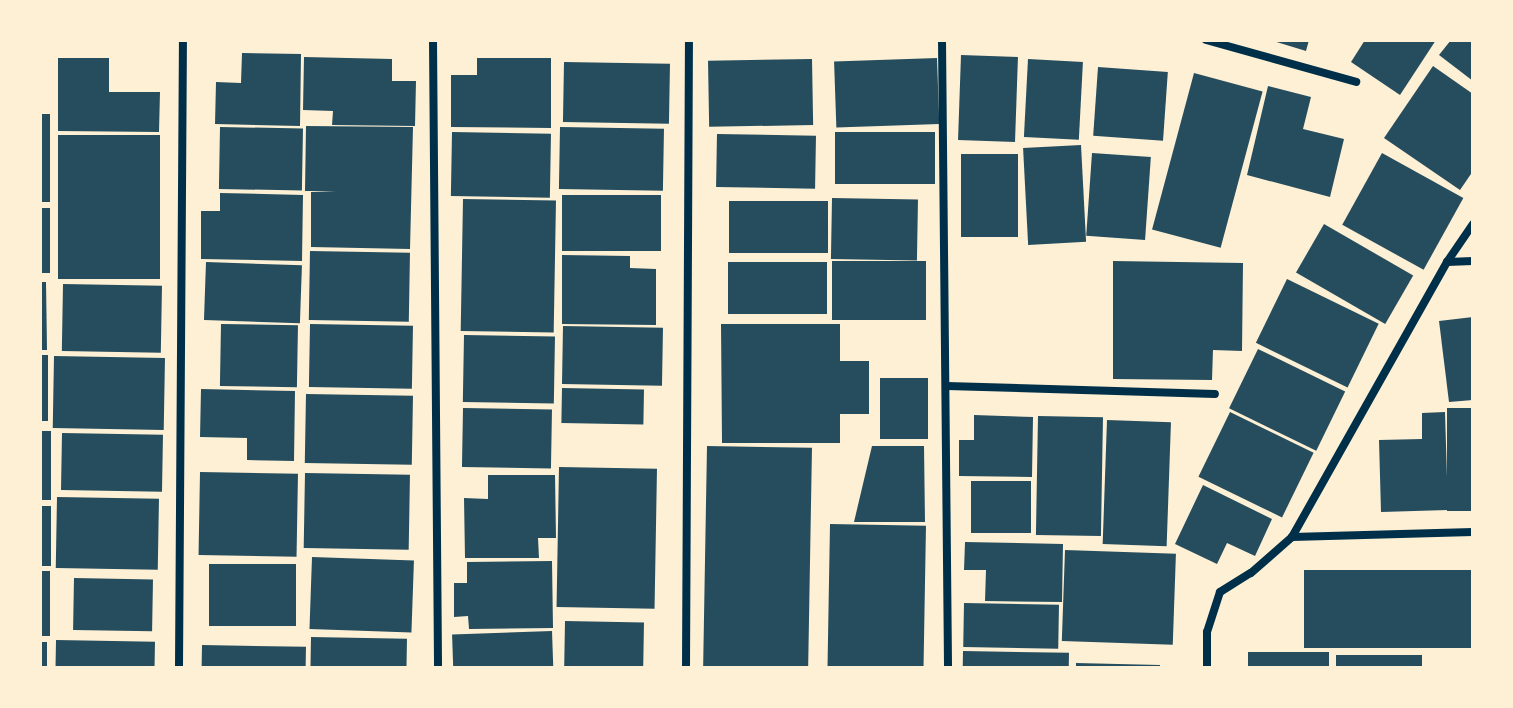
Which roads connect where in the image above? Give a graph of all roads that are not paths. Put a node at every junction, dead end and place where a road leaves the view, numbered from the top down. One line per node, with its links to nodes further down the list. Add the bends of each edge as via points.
1 (183, 40): 14 (street)
2 (433, 40): 15 (street)
3 (689, 40): 16 (street)
4 (942, 40): 10 (street)
5 (1206, 40): 6 (street)
6 (1356, 82)
7 (1473, 224): 9 (street)
8 (1473, 261): 9 (street)
9 (1447, 262): 13 (street)
10 (947, 386): 11 (street); 17 (street)
11 (1215, 394)
12 (1473, 532): 13 (street)
13 (1292, 537): 18 (street, via 1220,592 1207,632)
14 (179, 668)
15 (438, 668)
16 (686, 668)
17 (948, 668)
18 (1207, 668)

